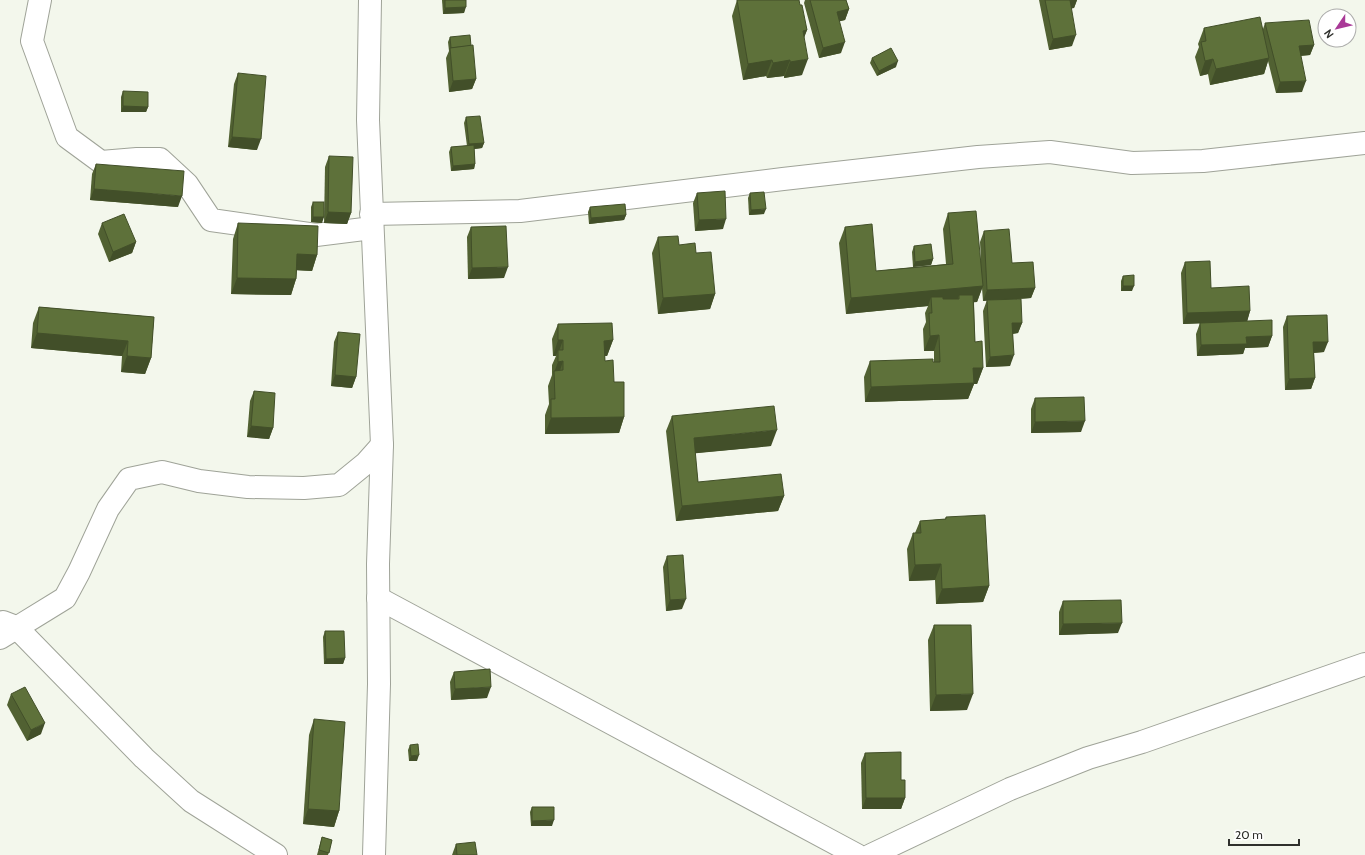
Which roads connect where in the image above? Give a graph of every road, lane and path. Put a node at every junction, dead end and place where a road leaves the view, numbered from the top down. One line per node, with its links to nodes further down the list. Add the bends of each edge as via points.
1 (40, 0): 4 (street, via 32,41 67,137 100,162 160,159 187,184 211,220 316,235)
2 (370, 0): 4 (street, via 368,120)
3 (1365, 144): 4 (street, via 1203,161 1132,163 1050,152 970,158 520,211)
4 (372, 221): 5 (street)
5 (382, 445): 6 (street); 7 (street, via 366,463 339,484 304,488 248,487 199,481 162,472 129,479 108,508 65,598)
6 (378, 598): 10 (street, via 379,684); 11 (street)
7 (5, 629): 9 (street, via 191,801)
8 (1365, 664): 12 (street, via 1081,761 1010,789)
9 (276, 855)
10 (374, 855)
11 (857, 855)
12 (871, 855)

